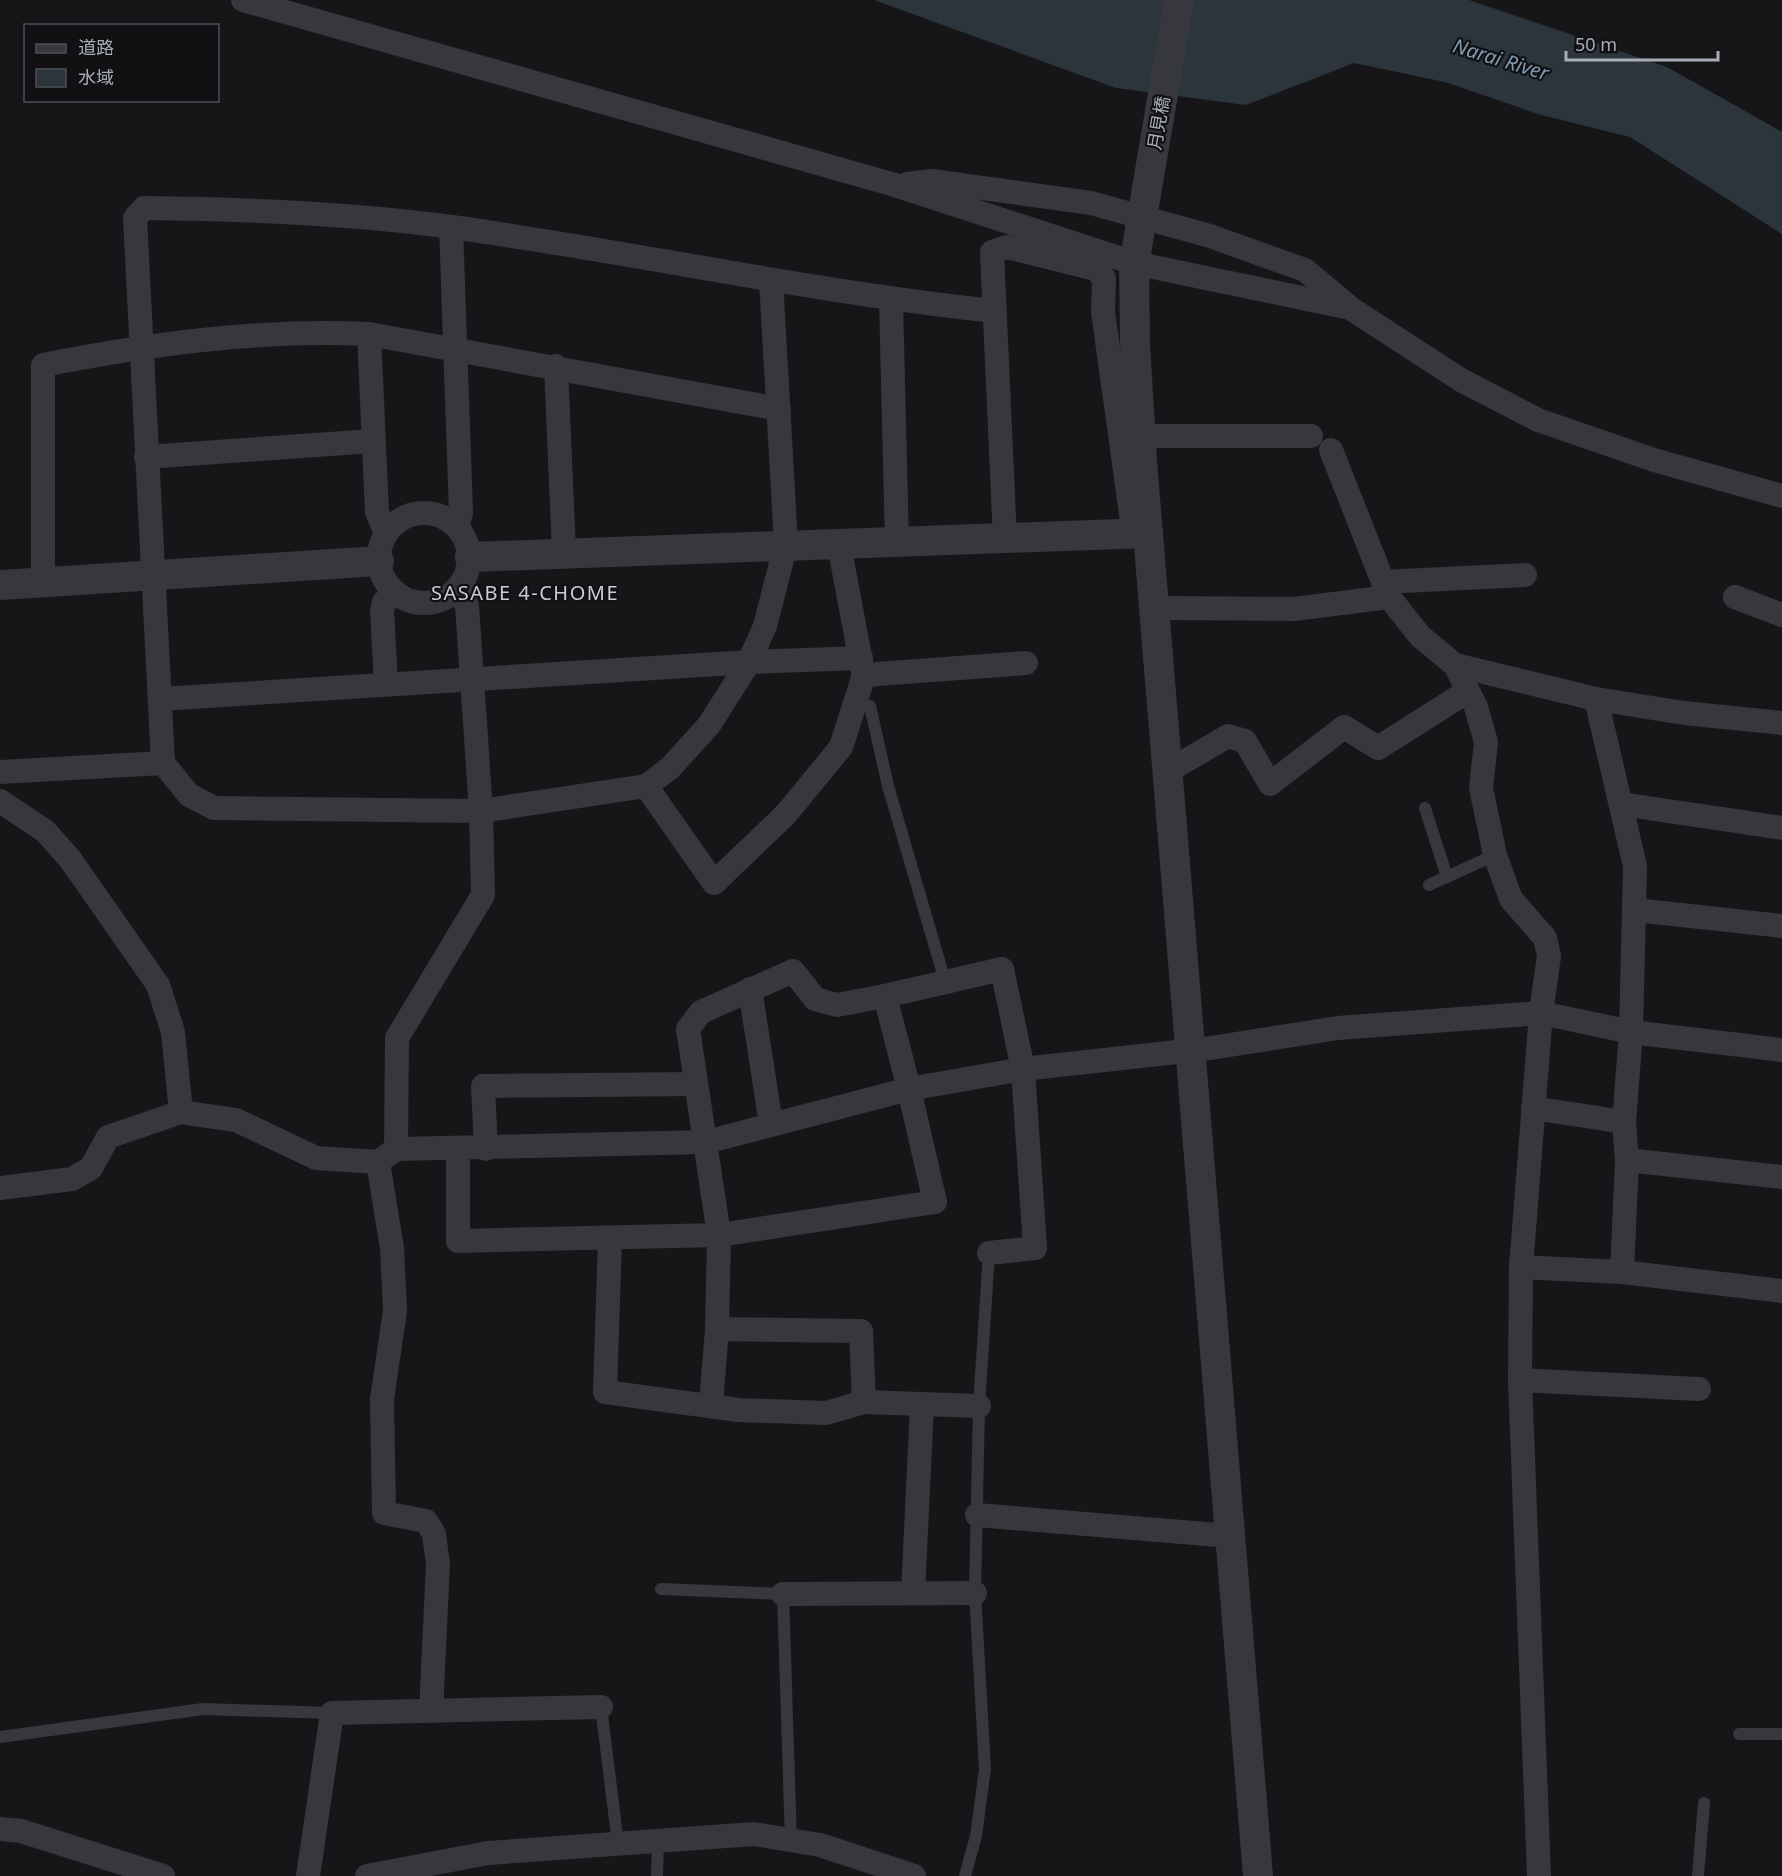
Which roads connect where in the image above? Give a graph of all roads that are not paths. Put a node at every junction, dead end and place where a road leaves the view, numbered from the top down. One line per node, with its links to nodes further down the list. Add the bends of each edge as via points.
1 (243, 0): 3 (street)
2 (1179, 0): 5 (street, 月見橋, bridge)
3 (895, 185): 5 (street); 8 (street, via 932,181 1091,202 1210,236 1305,270)
4 (452, 227): 6 (street); 11 (street, via 294,211 144,208 135,218); 12 (street)
5 (1135, 255): 8 (street); 15 (street, 月見橋)
6 (771, 280): 7 (street); 14 (street)
7 (891, 300): 9 (street); 25 (street)
8 (1350, 308): 20 (street, via 1461,380 1538,420 1654,460)
9 (994, 311): 22 (street, via 992,252 1007,247 1096,269 1104,278 1103,312); 23 (street)
10 (369, 334): 11 (street, via 309,331); 12 (street); 17 (street)
11 (140, 346): 19 (street); 32 (street, via 43,365)
12 (455, 351): 13 (street); 21 (street, via 461,513)
13 (556, 366): 14 (street); 28 (street)
14 (779, 409): 24 (street)
15 (1141, 436): 16 (street); 22 (street, 月見橋)
16 (1311, 436)
17 (373, 441): 19 (street); 27 (street)
18 (1331, 450): 35 (street)
19 (146, 457): 30 (street)
20 (1782, 496)
21 (457, 527): 27 (street, via 439,515 407,516 395,523); 29 (street)
22 (1141, 534): 23 (street); 38 (street, 月見橋)
23 (1005, 540): 25 (street)
24 (786, 544): 26 (street); 28 (street); 40 (street, via 765,626)
25 (897, 544): 26 (street)
26 (839, 545): 43 (street)
27 (383, 547): 30 (street); 36 (street, via 384,579)
28 (564, 554): 29 (street)
29 (470, 557): 34 (street)
30 (153, 575): 32 (street); 47 (street)
31 (1526, 575): 35 (street)
32 (43, 582): 33 (street)
33 (0, 585)
34 (458, 589): 36 (street, via 434,601 408,600); 44 (street, via 467,606)
35 (1386, 590): 38 (street, via 1293,609); 42 (street, via 1420,636)
36 (396, 593): 45 (street, via 384,602 382,611)
37 (1735, 597): 39 (street)
38 (1154, 608): 52 (street, 月見橋)
39 (1782, 615)
40 (749, 662): 43 (street); 44 (street); 54 (street, via 709,726 670,768)
41 (1026, 663): 43 (street)
42 (1455, 664): 46 (street); 48 (street)
43 (862, 666): 49 (street); 54 (street, via 841,747 786,814 714,883)
44 (471, 679): 45 (street); 58 (street)
45 (386, 684): 47 (street)
46 (1468, 691): 52 (street, via 1378,748 1344,727 1270,784 1245,741 1228,736); 60 (street, via 1486,742 1481,788)
47 (160, 699): 51 (street)
48 (1596, 699): 50 (street); 56 (street)
49 (870, 705): 65 (lane, via 888,786)
50 (1782, 723)
51 (163, 763): 53 (street); 58 (street, via 189,795 214,808)
52 (1168, 771): 70 (street, 月見橋)
53 (0, 772)
54 (646, 786): 58 (street)
55 (0, 801): 76 (street, via 45,831 70,860 158,985 174,1032)
56 (1621, 804): 59 (street); 63 (street, via 1635,866)
57 (1425, 808): 61 (lane)
58 (482, 812): 82 (street, via 483,895 397,1038)
59 (1782, 828)
60 (1495, 855): 61 (lane); 68 (street, via 1511,899 1545,938 1549,956)
61 (1447, 877): 62 (lane)
62 (1429, 885)
63 (1635, 910): 64 (street); 69 (street)
64 (1782, 927)
65 (945, 981): 67 (street); 72 (street, via 1002,969)
66 (750, 989): 67 (street, via 793,971 815,999 837,1005); 73 (street, via 701,1012 688,1029); 78 (street)
67 (885, 996): 74 (street)
68 (1541, 1013): 69 (street); 70 (street, via 1338,1028); 75 (street)
69 (1631, 1032): 71 (street); 77 (street)
70 (1190, 1050): 72 (street); 100 (street, 月見橋)
71 (1782, 1050)
72 (1023, 1069): 74 (street); 88 (street, via 1035,1248)
73 (696, 1084): 79 (street); 81 (street, via 483,1086)
74 (909, 1089): 78 (street); 86 (street, via 935,1202)
75 (1533, 1108): 77 (street); 89 (street)
76 (181, 1112): 82 (street, via 236,1120 316,1158); 85 (street, via 108,1137 91,1168 72,1179)
77 (1624, 1122): 83 (street)
78 (771, 1124): 79 (street)
79 (706, 1142): 81 (street); 86 (street)
80 (458, 1149): 81 (street); 82 (street); 87 (street, via 458,1241)
81 (486, 1149)
82 (387, 1155): 106 (street, via 395,1311 382,1399 384,1513 426,1521 434,1534 438,1564)
83 (1627, 1160): 84 (street); 90 (street)
84 (1782, 1177)
85 (0, 1188)
86 (719, 1234): 87 (street); 92 (street)
87 (610, 1239): 96 (street, via 605,1392)
88 (989, 1253): 98 (lane)
89 (1521, 1267): 90 (street); 93 (street)
90 (1622, 1272): 91 (street)
91 (1782, 1290)
92 (717, 1329): 95 (street, via 861,1331); 96 (street)
93 (1520, 1380): 94 (street); 123 (street)
94 (1699, 1389)
95 (864, 1402): 96 (street, via 826,1413 738,1410); 97 (street)
96 (711, 1404)
97 (922, 1406): 98 (street); 102 (street)
98 (979, 1406): 99 (lane)
99 (977, 1515): 100 (street); 103 (lane)
100 (1230, 1536): 122 (street, 月見橋)
101 (661, 1589): 104 (lane)
102 (914, 1593): 103 (street); 104 (street)
103 (975, 1593): 121 (lane, via 985,1769 976,1836)
104 (783, 1594): 114 (lane)
105 (601, 1707): 106 (street); 115 (lane)
106 (431, 1711): 107 (street)
107 (332, 1713): 110 (lane, via 203,1709); 117 (street)
108 (1739, 1734): 109 (lane)
109 (1782, 1734)
110 (0, 1737)
111 (1704, 1803): 124 (lane)
112 (0, 1829): 116 (street, via 21,1831)
113 (658, 1840): 114 (street, via 754,1834); 115 (street); 119 (lane)
114 (791, 1840): 120 (street, via 864,1858)
115 (618, 1844): 118 (street, via 488,1853)
116 (163, 1876)
117 (308, 1876)
118 (367, 1876)
119 (657, 1876)
120 (914, 1876)
121 (965, 1876)
122 (1258, 1876)
123 (1539, 1876)
124 (1698, 1876)

